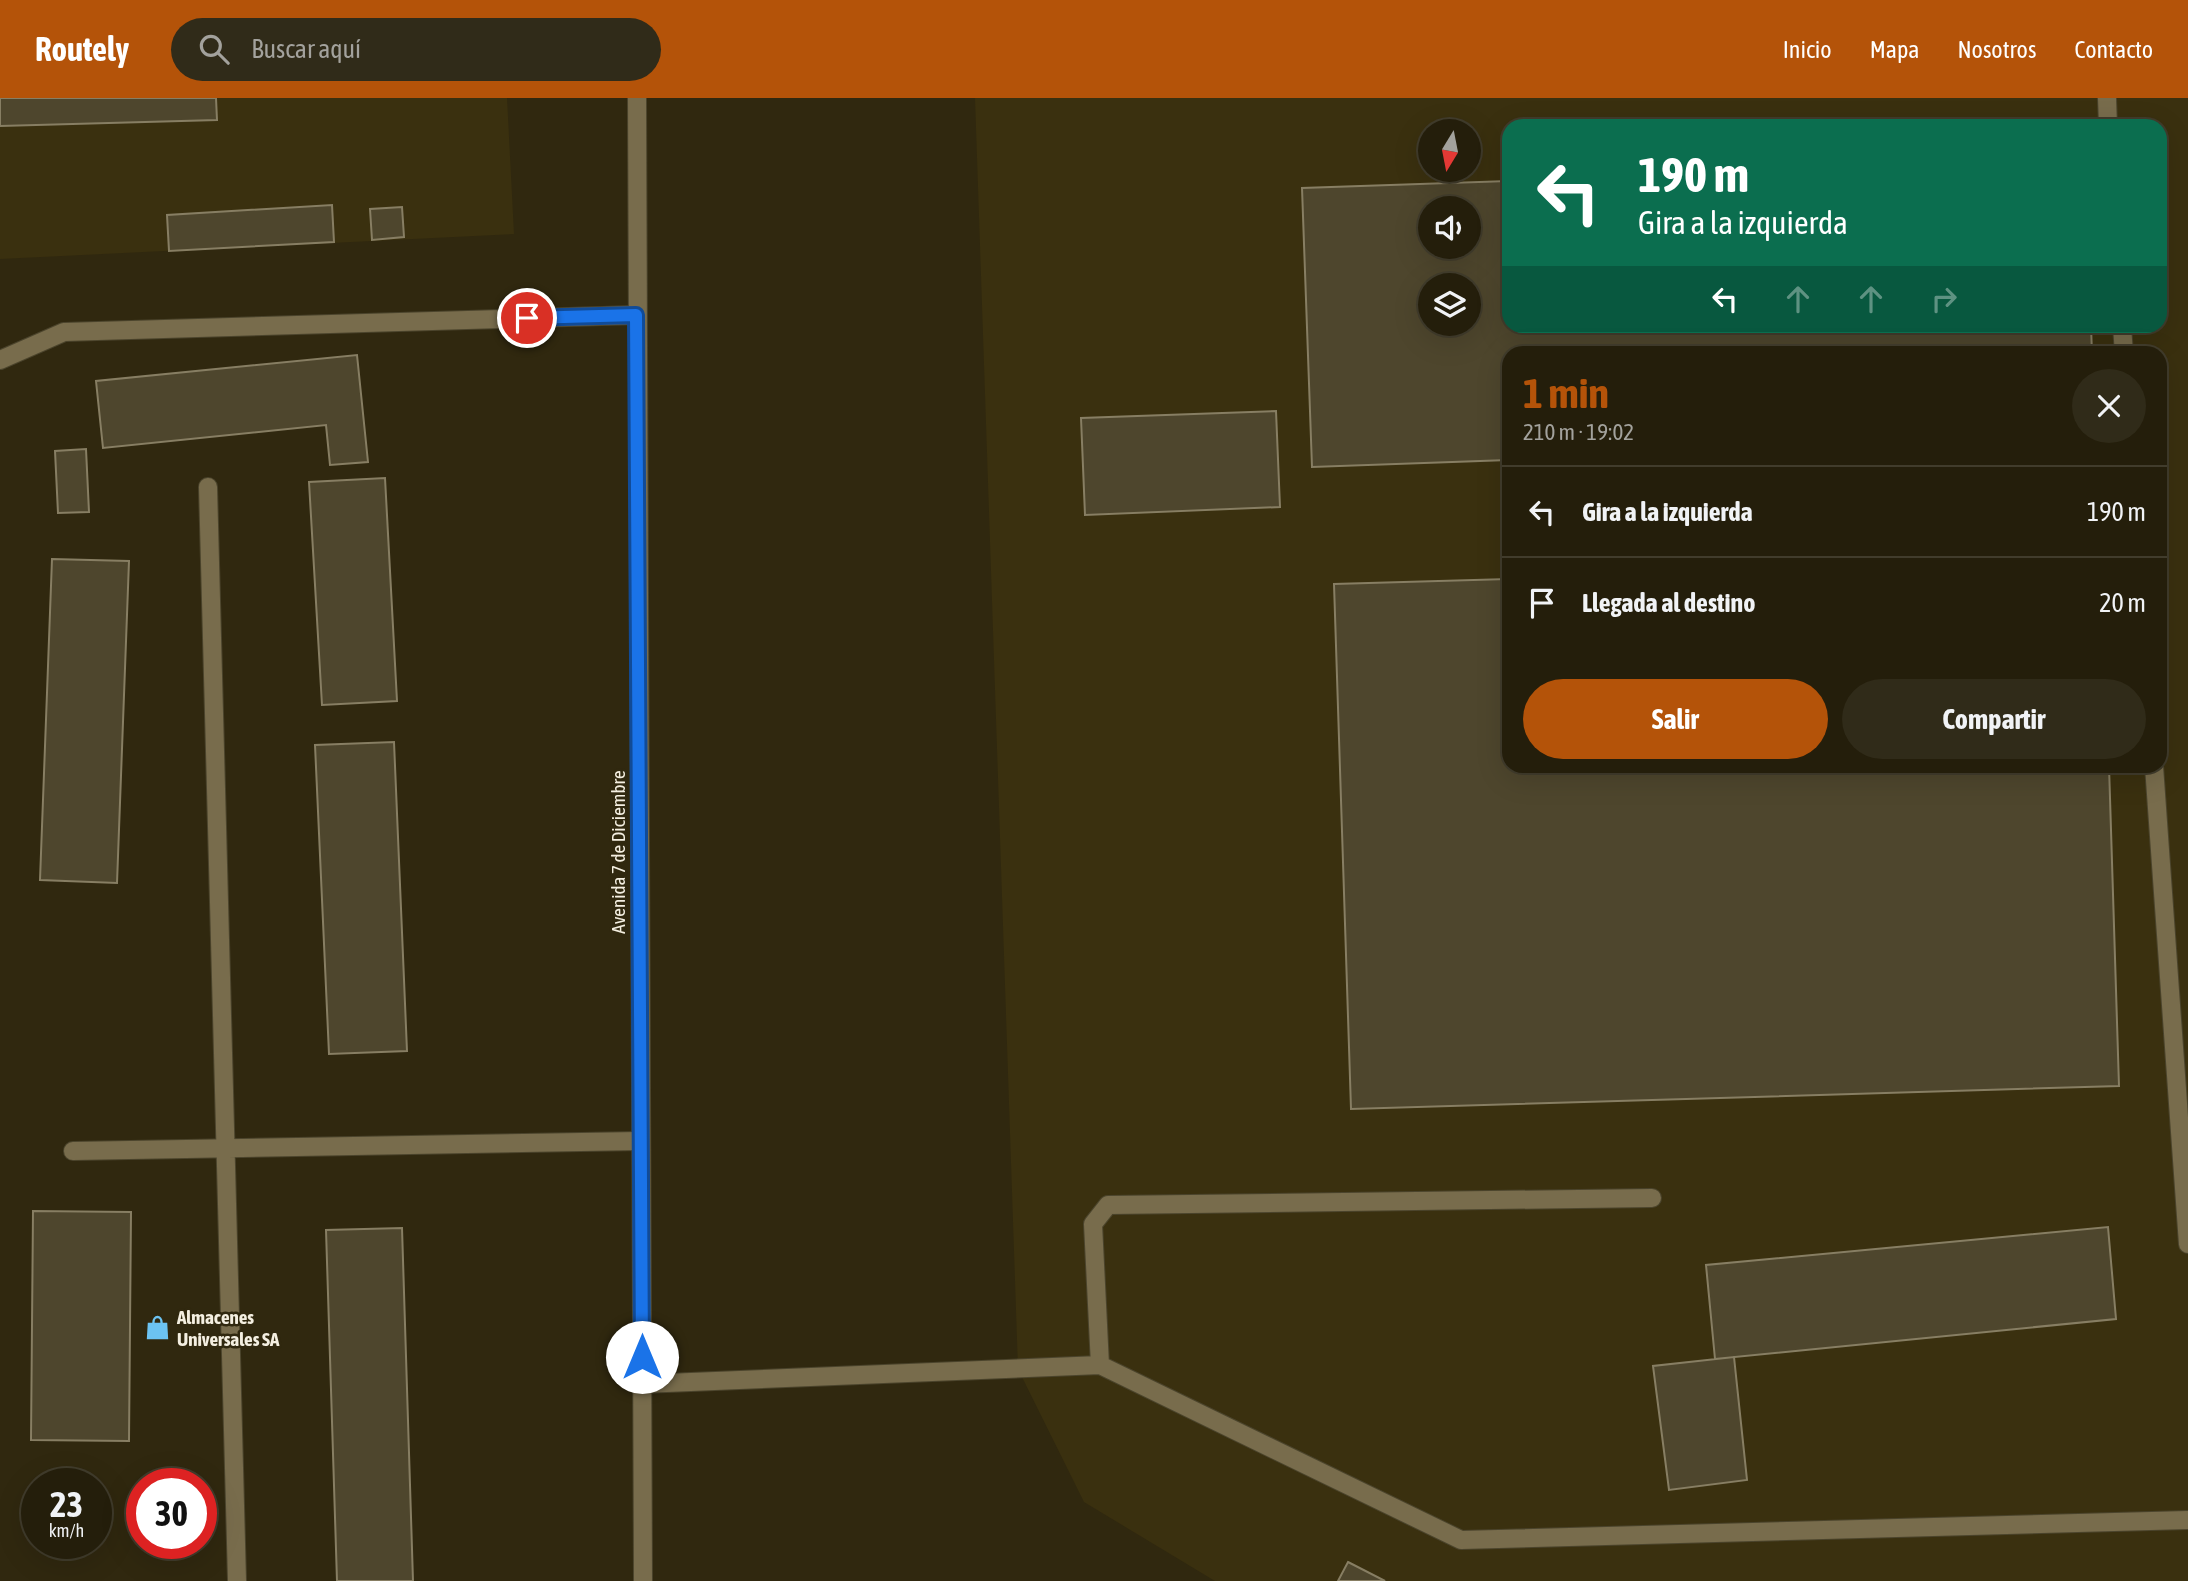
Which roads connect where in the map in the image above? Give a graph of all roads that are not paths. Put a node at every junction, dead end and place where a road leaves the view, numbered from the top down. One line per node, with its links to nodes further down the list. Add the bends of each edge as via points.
1 (637, 98): 4 (street, Avenida 7 de Diciembre)
2 (2107, 98): 3 (street)
3 (2108, 119)
4 (636, 315): 5 (street, via 64,332); 8 (street, Avenida 7 de Diciembre)
5 (0, 360)
6 (208, 487): 9 (street)
7 (2155, 773): 12 (street)
8 (640, 1142): 9 (street); 15 (street, Avenida 7 de Diciembre)
9 (225, 1148): 10 (street); 17 (street)
10 (73, 1151)
11 (1651, 1199): 14 (street, via 1108,1205 1093,1224)
12 (2187, 1212): 13 (street)
13 (2188, 1244)
14 (1100, 1365): 15 (street); 16 (street, via 1461,1540)
15 (642, 1384): 18 (street, Avenida 7 de Diciembre)
16 (2188, 1520)
17 (237, 1581)
18 (643, 1581)

